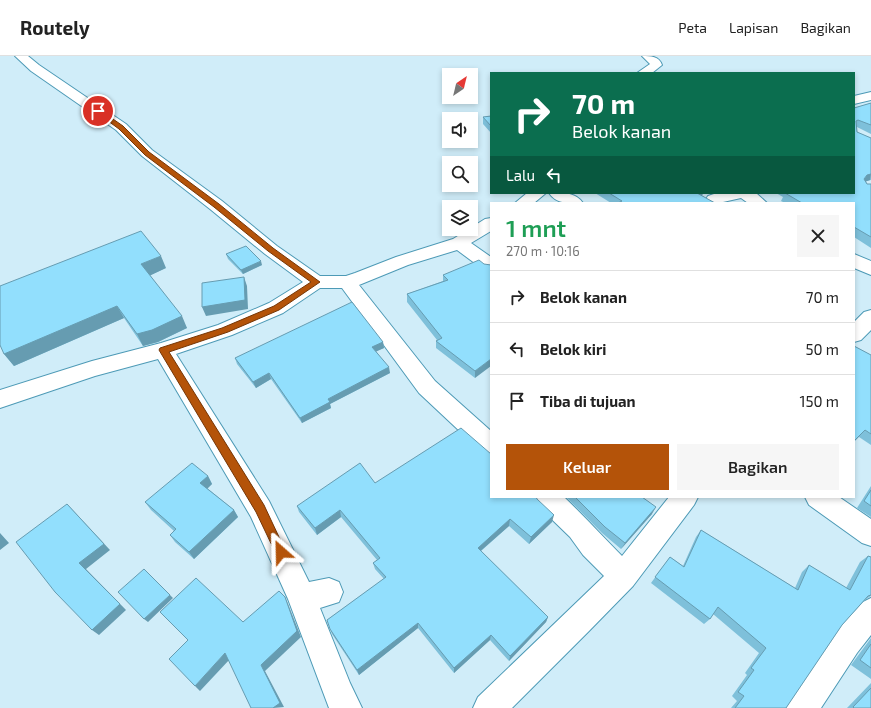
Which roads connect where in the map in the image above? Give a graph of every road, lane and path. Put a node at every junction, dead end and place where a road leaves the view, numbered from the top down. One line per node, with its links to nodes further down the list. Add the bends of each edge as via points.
1 (21, 56): 19 (street, via 121,127 147,153)
2 (648, 56): 3 (street, via 656,65)
3 (645, 72)
4 (871, 96): 5 (street)
5 (855, 100)
6 (536, 194): 10 (street)
7 (559, 194): 11 (street)
8 (735, 194): 12 (street, via 714,199)
9 (746, 194): 13 (street)
10 (524, 202)
11 (574, 202)
12 (715, 202)
13 (758, 202)
14 (490, 224): 15 (street)
15 (459, 243): 17 (street); 20 (street)
16 (855, 261): 18 (street)
17 (490, 265)
18 (871, 270)
19 (316, 282): 20 (street); 23 (street, via 276,308 225,330)
20 (347, 282): 25 (street, via 427,387)
21 (871, 317): 22 (street)
22 (855, 333)
23 (164, 350): 24 (street, via 92,369); 32 (street, via 315,594 338,692)
24 (0, 399)
25 (490, 445)
26 (547, 498): 30 (street, via 579,528 592,546)
27 (684, 498): 30 (street)
28 (819, 498): 29 (street)
29 (871, 534)
30 (622, 576): 33 (street)
31 (871, 613): 34 (street, via 846,642)
32 (346, 708)
33 (489, 708)
34 (802, 708)

